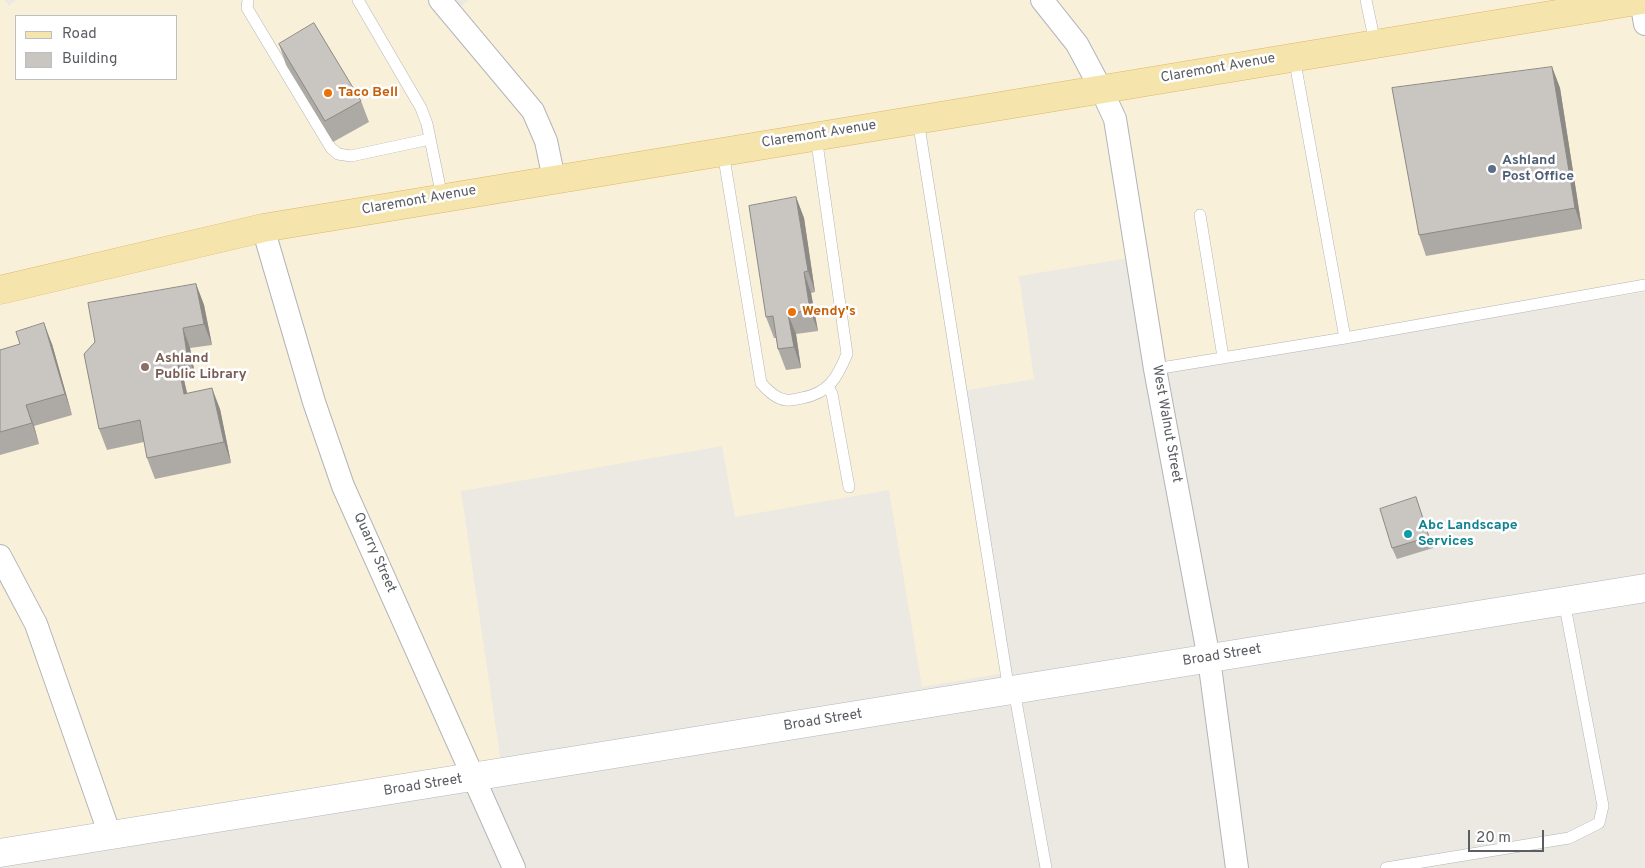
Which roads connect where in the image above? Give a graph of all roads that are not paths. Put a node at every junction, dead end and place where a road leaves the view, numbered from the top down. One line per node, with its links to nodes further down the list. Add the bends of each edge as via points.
1 (248, 0): 13 (lane, via 247,8 331,148 338,154 351,156)
2 (358, 0): 13 (lane, via 421,108)
3 (440, 0): 15 (street, via 533,111 546,141)
4 (1042, 0): 10 (street, West Walnut Street, via 1076,44)
5 (1366, 0): 8 (lane)
6 (1641, 0): 7 (street); 8 (main road, Claremont Avenue)
7 (1645, 24)
8 (1375, 43): 9 (main road, Claremont Avenue)
9 (1294, 56): 10 (main road, Claremont Avenue); 21 (lane)
10 (1101, 89): 11 (main road, Claremont Avenue); 23 (street, West Walnut Street, via 1114,120)
11 (918, 119): 12 (main road, Claremont Avenue); 30 (lane)
12 (816, 135): 14 (main road, Claremont Avenue); 24 (lane, via 847,354 840,372)
13 (430, 138): 16 (lane)
14 (722, 151): 15 (main road, Claremont Avenue); 24 (lane, via 760,383 771,394 786,400 816,395)
15 (554, 179): 16 (main road, Claremont Avenue)
16 (442, 197): 18 (main road, Claremont Avenue)
17 (1200, 215): 22 (lane)
18 (263, 228): 20 (main road, Claremont Avenue); 31 (street, Quarry Street, via 314,402 343,486)
19 (1645, 285): 21 (lane)
20 (0, 290)
21 (1345, 338): 22 (lane)
22 (1223, 357): 23 (lane)
23 (1156, 369): 29 (street, West Walnut Street)
24 (828, 387): 25 (lane)
25 (849, 487)
26 (0, 556): 32 (street, via 36,624)
27 (1645, 588): 28 (street, Broad Street)
28 (1564, 601): 29 (street, Broad Street); 37 (lane, via 1603,806 1599,823 1569,838)
29 (1209, 659): 30 (street, Broad Street); 36 (street, West Walnut Street)
30 (1011, 690): 31 (street, Broad Street); 35 (lane)
31 (475, 777): 32 (street, Broad Street); 34 (street, Quarry Street)
32 (110, 835): 33 (street, Broad Street)
33 (0, 853)
34 (514, 868)
35 (1046, 868)
36 (1237, 868)
37 (1386, 868)

